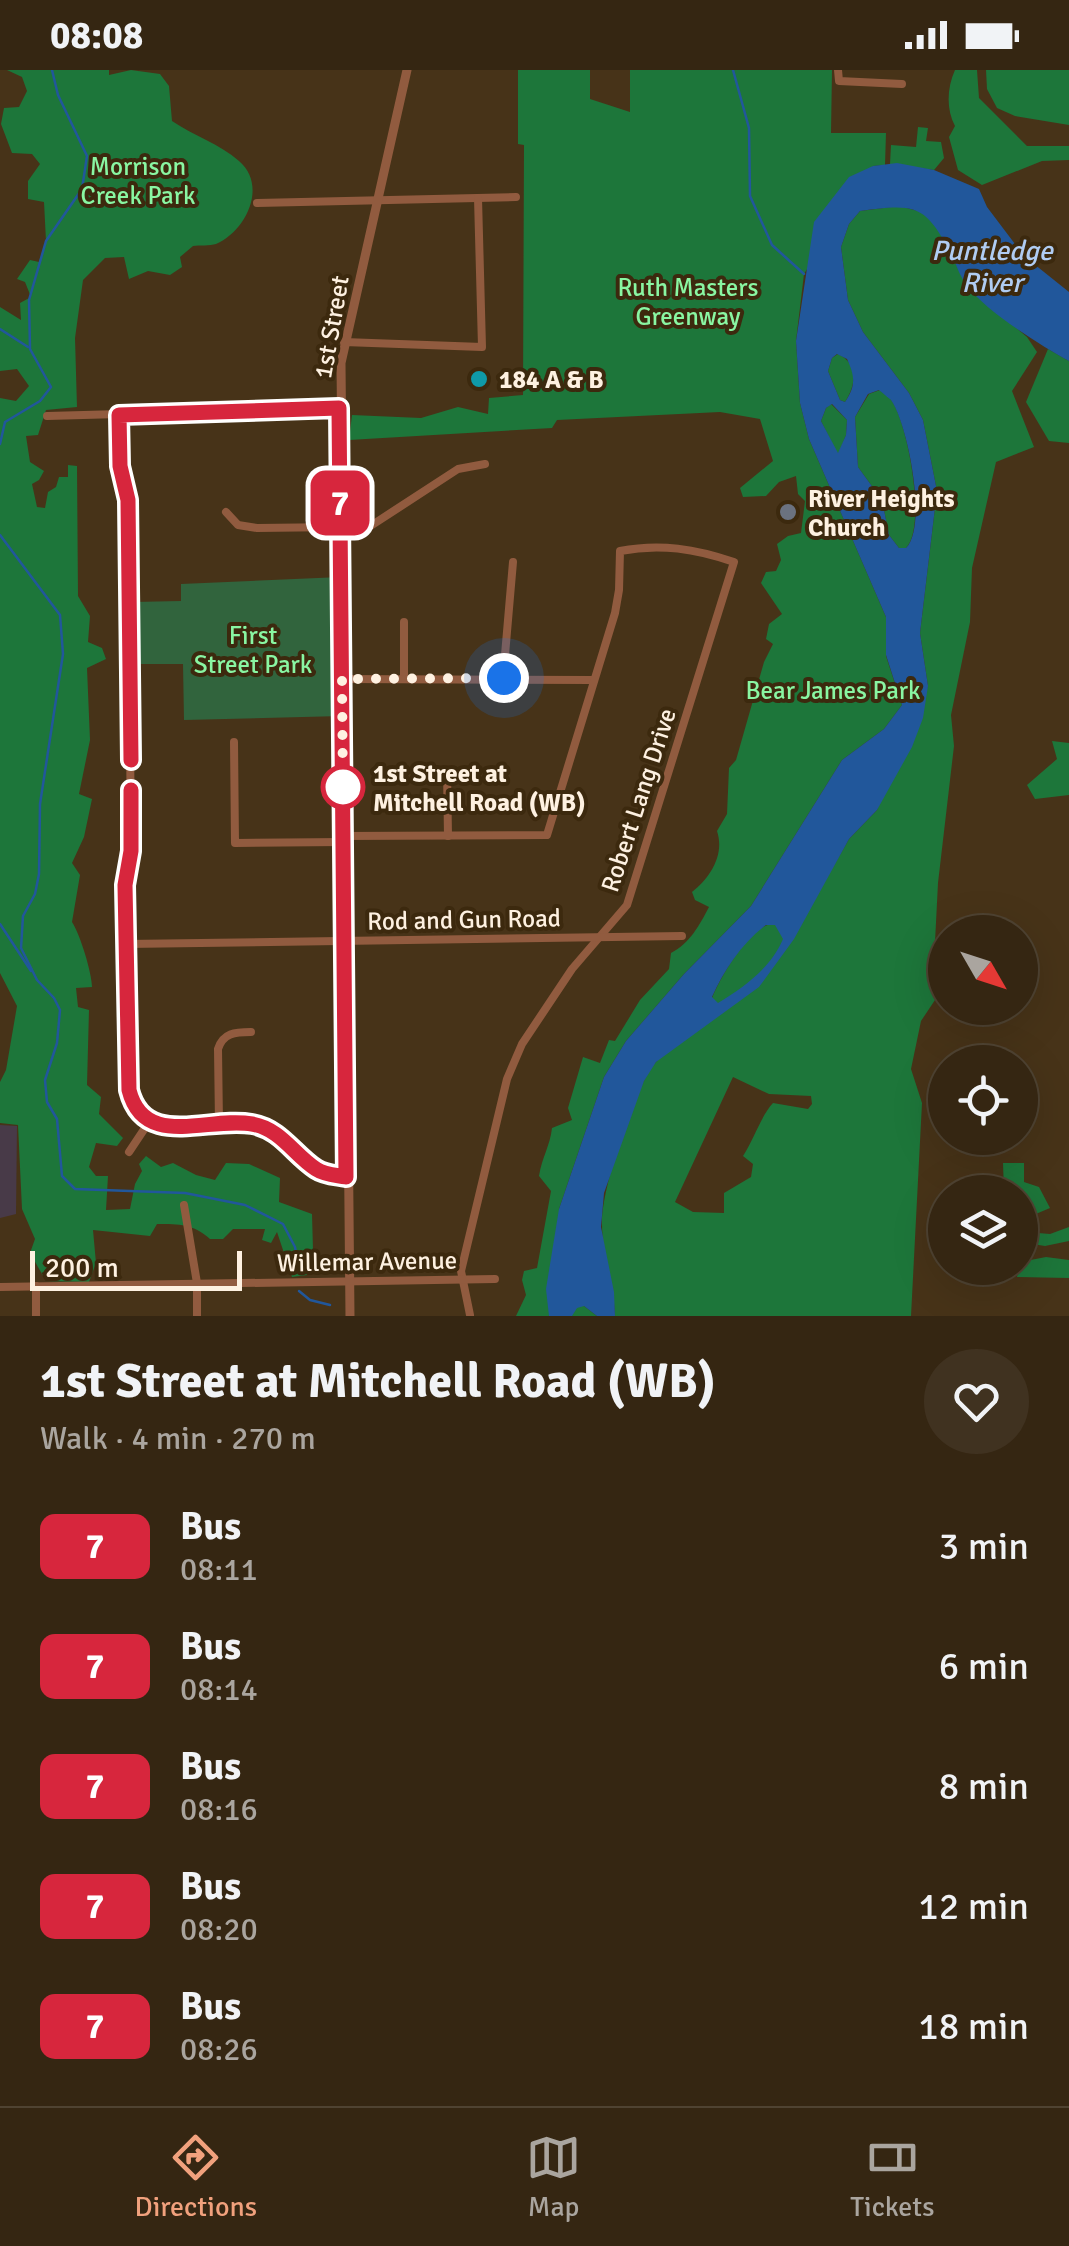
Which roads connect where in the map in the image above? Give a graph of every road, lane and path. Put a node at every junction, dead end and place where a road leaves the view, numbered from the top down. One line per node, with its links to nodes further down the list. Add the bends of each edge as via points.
1 (408, 70): 6 (street, 1st Street)
2 (838, 70): 3 (street, via 839,82)
3 (902, 84)
4 (516, 197): 5 (street)
5 (478, 198): 6 (street); 8 (street, via 482,347)
6 (377, 199): 7 (street); 8 (street, 1st Street)
7 (257, 202)
8 (344, 342): 9 (street, 1st Street)
9 (339, 408): 10 (street); 14 (street, 1st Street)
10 (119, 415): 11 (street); 28 (street, via 128,500)
11 (47, 416)
12 (485, 464): 14 (street, via 458,468 369,527)
13 (226, 512): 14 (street, via 238,526)
14 (340, 527): 18 (street, 1st Street)
15 (513, 562): 17 (street)
16 (404, 622): 19 (street)
17 (504, 678): 19 (street); 20 (street)
18 (342, 679): 19 (street); 24 (street, 1st Street)
19 (404, 679)
20 (594, 680): 23 (street, via 546,835); 26 (street, Robert Lang Drive, via 620,590 620,551 695,549 734,562 627,905)
21 (234, 742): 24 (street, via 235,843)
22 (447, 771): 23 (street)
23 (448, 836): 24 (street)
24 (343, 839): 27 (street, 1st Street)
25 (682, 936): 26 (street, Rod and Gun Road)
26 (598, 937): 27 (street, Rod and Gun Road); 37 (street, Robert Lang Drive, via 522,1044 507,1079)
27 (344, 941): 28 (street, Rod and Gun Road); 33 (street, 1st Street)
28 (126, 944): 30 (street, via 129,1090)
29 (250, 1032): 31 (street, via 221,1040)
30 (150, 1122): 31 (street); 32 (street)
31 (219, 1124): 33 (street, via 252,1124 280,1136 316,1169)
32 (129, 1152)
33 (346, 1177): 36 (street, 1st Street)
34 (184, 1205): 38 (street)
35 (495, 1279): 37 (street, Willemar Avenue)
36 (350, 1280): 37 (street, Willemar Avenue); 38 (street, Willemar Avenue); 44 (street, 1st Street)
37 (463, 1280): 41 (street, Robert Lang Drive)
38 (197, 1283): 39 (street, Willemar Avenue); 43 (street)
39 (36, 1286): 40 (street, Willemar Avenue); 42 (street)
40 (0, 1287)
41 (470, 1315)
42 (36, 1316)
43 (198, 1316)
44 (350, 1316)

